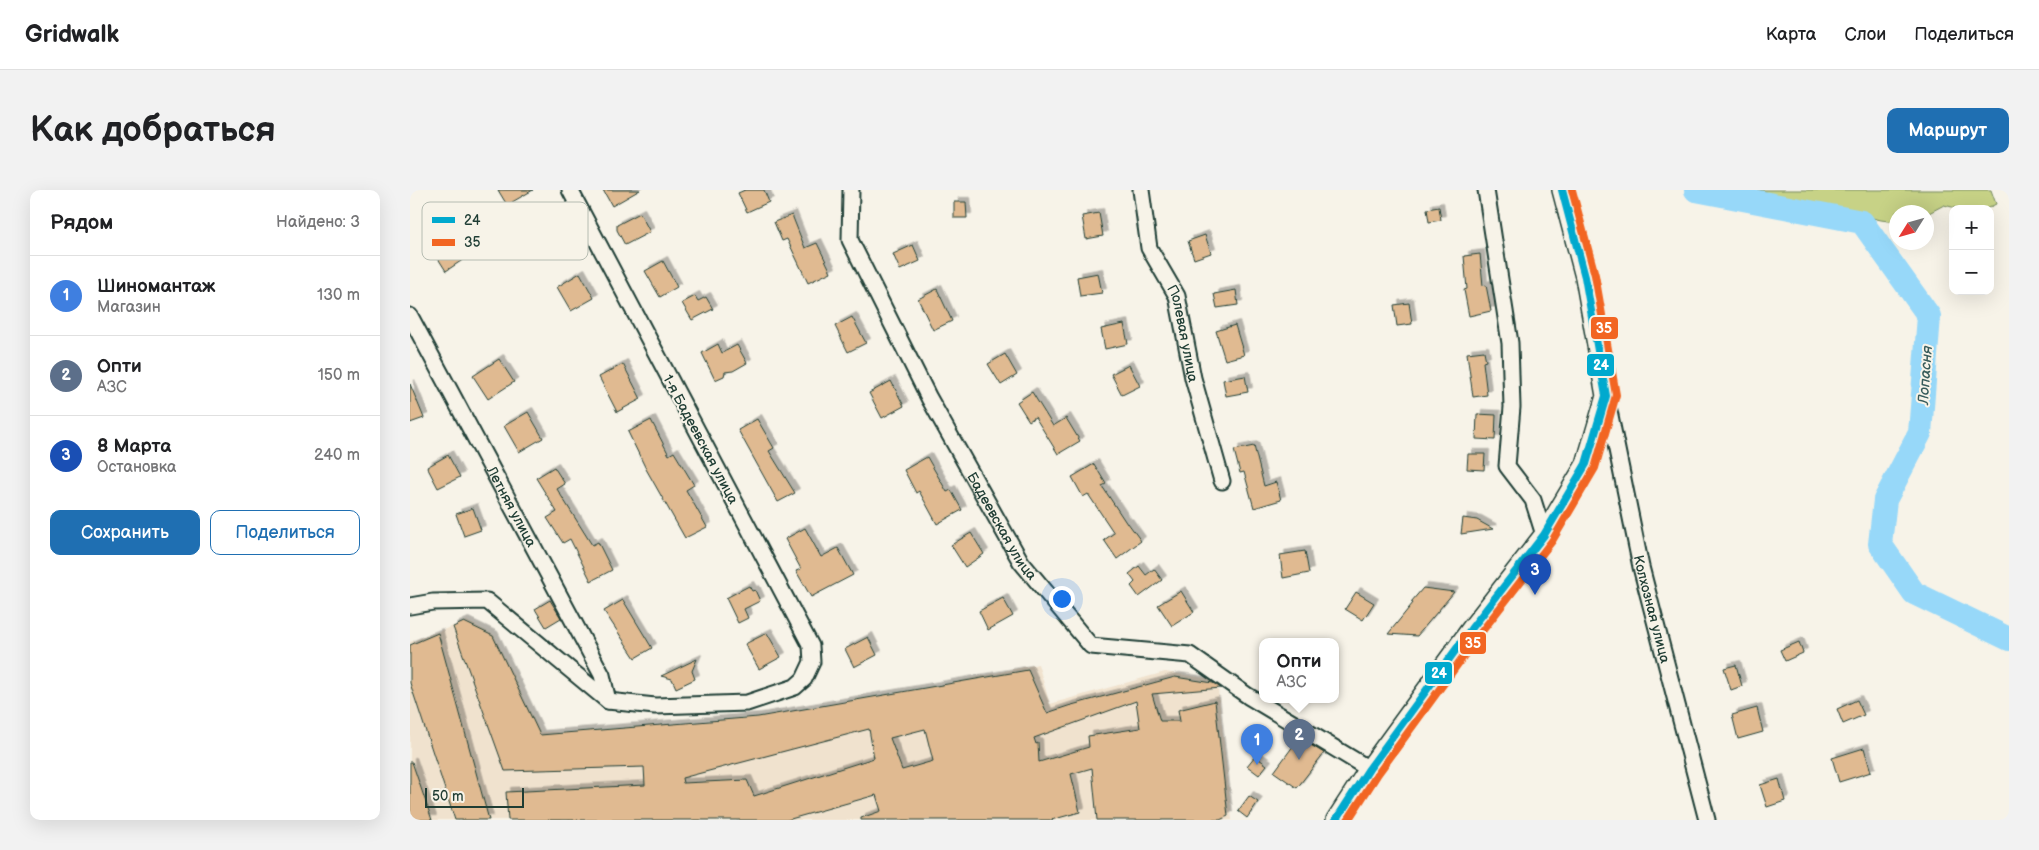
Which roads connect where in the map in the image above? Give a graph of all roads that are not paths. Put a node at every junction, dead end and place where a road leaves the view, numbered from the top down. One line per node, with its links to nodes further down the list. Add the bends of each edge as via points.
1 (570, 190): 6 (street, 1-я Бадеевская улица)
2 (851, 190): 14 (street, Бадеевская улица, via 850,240 929,398 1021,562 1091,646 1190,655)
3 (1141, 190): 10 (street, Полевая улица, via 1148,248 1177,296 1193,378)
4 (1486, 190): 11 (street, via 1510,343 1512,407 1507,466 1533,500)
5 (1562, 190): 9 (main road, Колхозная улица, via 1585,277)
6 (576, 202)
7 (588, 224): 13 (street, 1-я Бадеевская улица, via 811,646 812,662 804,679 795,687 747,703 655,706)
8 (410, 316): 13 (street, Летняя улица, via 602,675)
9 (1606, 396): 11 (main road, Колхозная улица, via 1586,464); 18 (street, Колхозная улица, via 1641,567)
10 (1222, 481)
11 (1544, 535): 16 (main road, Колхозная улица)
12 (410, 606): 13 (street, via 433,602 487,601)
13 (608, 701)
14 (1259, 703)
15 (1260, 703): 16 (street, Бадеевская улица)
16 (1369, 769): 17 (main road, Колхозная улица)
17 (1336, 820)
18 (1707, 820)

